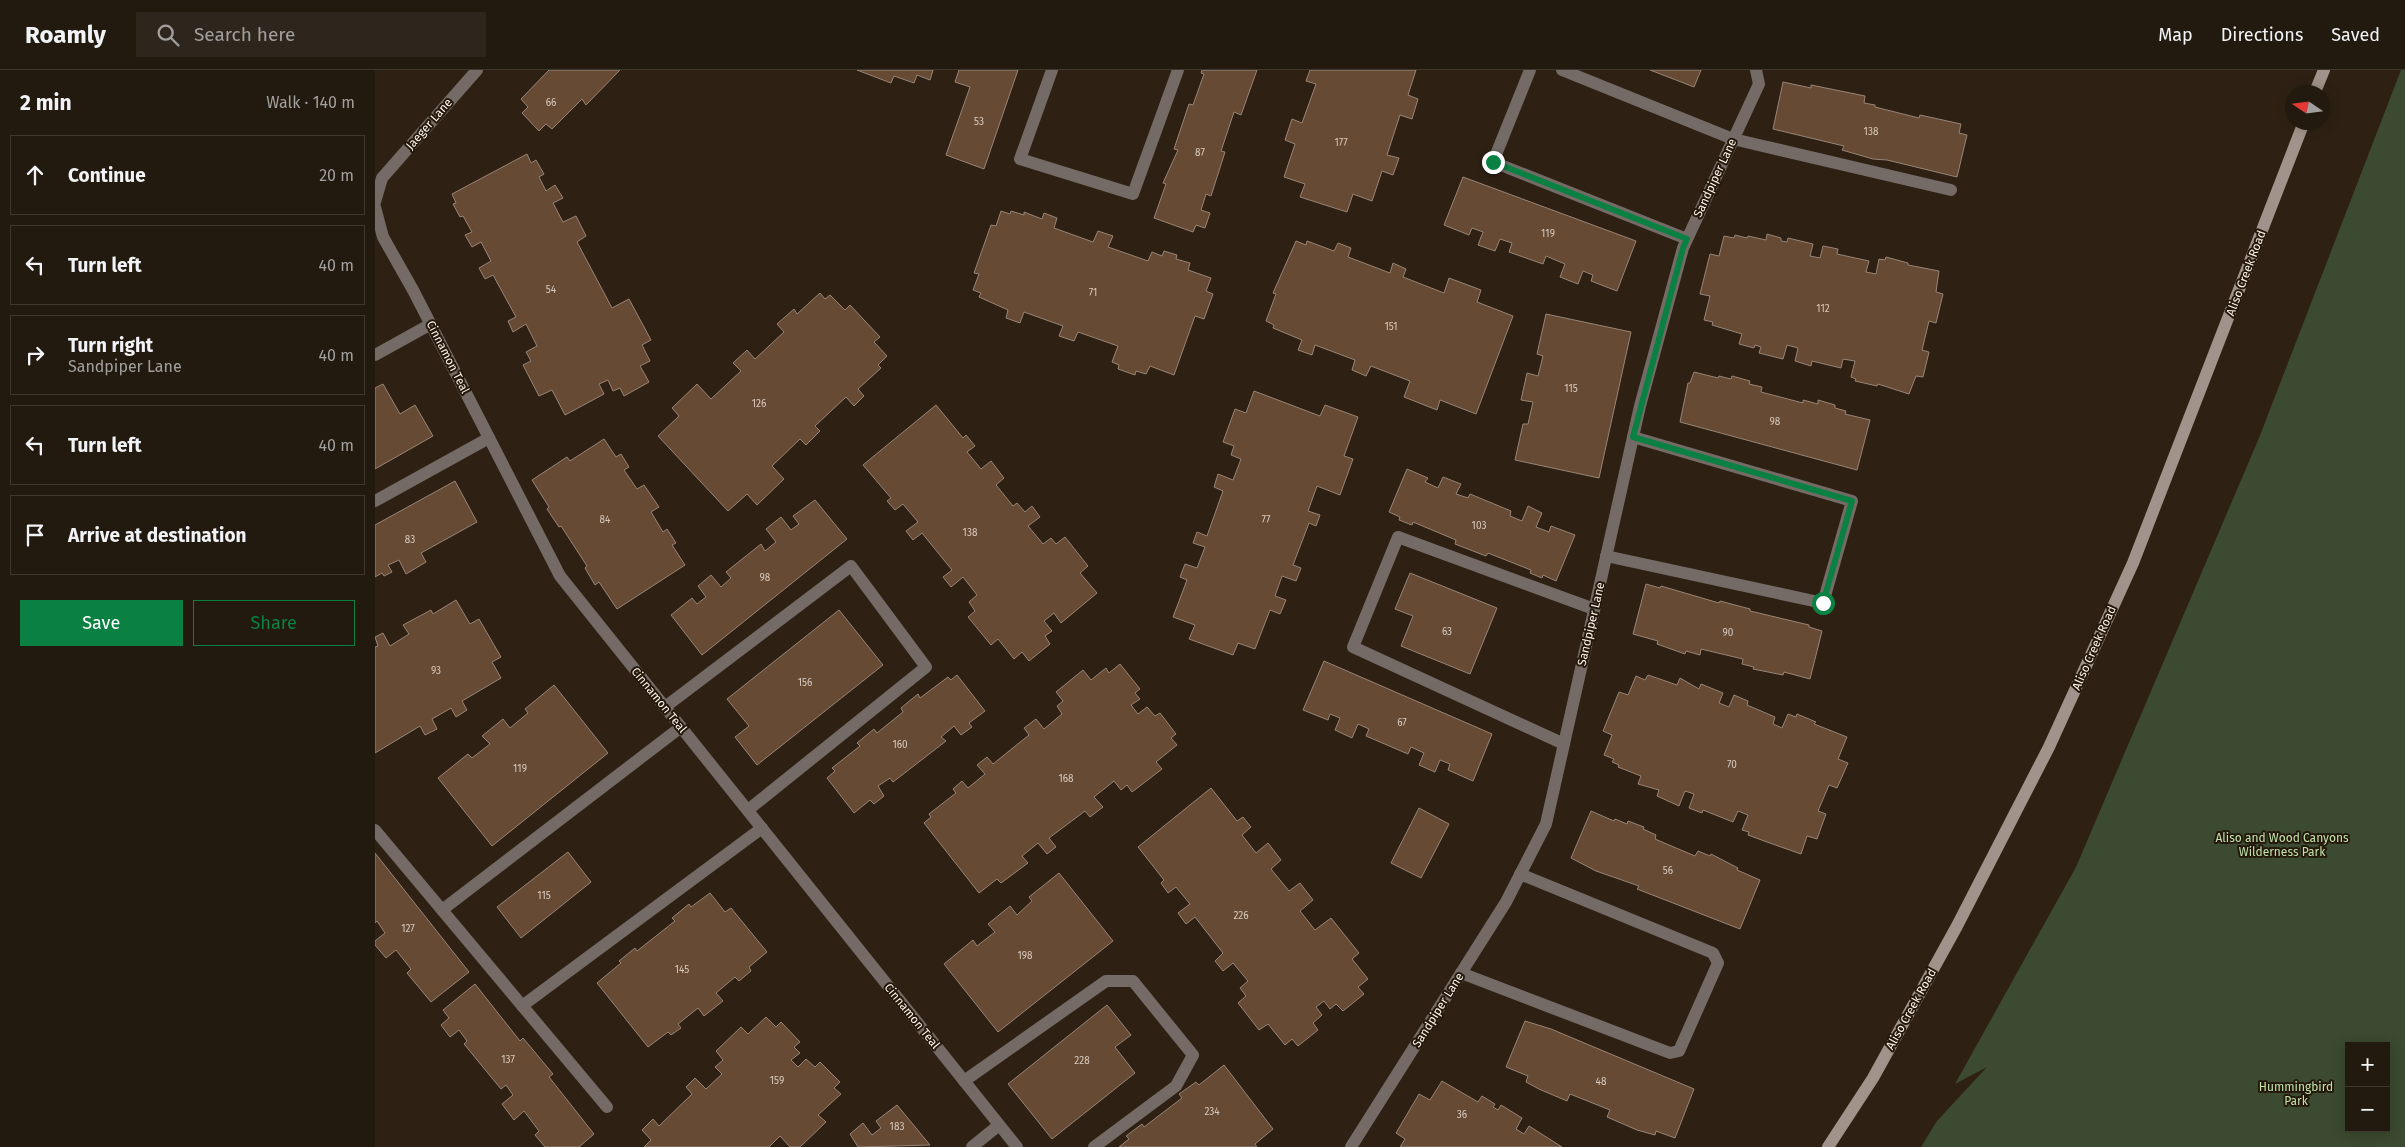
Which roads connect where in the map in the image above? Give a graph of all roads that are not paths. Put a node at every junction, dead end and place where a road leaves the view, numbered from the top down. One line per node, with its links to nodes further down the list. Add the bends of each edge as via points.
1 (477, 70): 11 (street, Jaeger Lane)
2 (1052, 70): 3 (street, via 1020,159 1133,194)
3 (1178, 70)
4 (1530, 70): 15 (street, via 1493,162)
5 (1562, 70): 10 (street)
6 (1756, 70): 10 (street, Sandpiper Lane, via 1759,84)
7 (2323, 70): 8 (main road)
8 (2318, 85)
9 (2301, 130): 40 (main road, Aliso Creek Road, via 2133,563 2049,747 1957,926 1873,1078)
10 (1733, 139): 12 (street); 15 (street, Sandpiper Lane)
11 (378, 177): 13 (street)
12 (1951, 190)
13 (375, 202)
14 (375, 208): 16 (street, Cinnamon Teal, via 383,237)
15 (1687, 239): 18 (street, Sandpiper Lane)
16 (431, 324): 17 (street); 19 (street, Cinnamon Teal)
17 (375, 355)
18 (1633, 437): 21 (street, Sandpiper Lane); 21 (street, via 1852,501 1823,603)
19 (489, 438): 20 (street); 23 (street, Cinnamon Teal, via 560,576)
20 (375, 501)
21 (1606, 556): 22 (street, Sandpiper Lane)
22 (1594, 609): 25 (street, Sandpiper Lane); 25 (street, via 1398,538 1353,647)
23 (665, 707): 24 (street, Cinnamon Teal); 26 (street, via 851,566 926,667)
24 (681, 727): 26 (street, Cinnamon Teal); 30 (street)
25 (1564, 744): 29 (street, Sandpiper Lane, via 1546,824)
26 (748, 810): 27 (street, Cinnamon Teal)
27 (761, 828): 32 (street); 33 (street, Cinnamon Teal)
28 (375, 830): 30 (street)
29 (1520, 874): 31 (street, Sandpiper Lane); 31 (street, via 1713,952 1718,963 1679,1051 1670,1053)
30 (442, 910): 32 (street)
31 (1461, 973): 39 (street, Sandpiper Lane)
32 (522, 1006): 34 (street)
33 (964, 1081): 35 (street, Cinnamon Teal); 38 (street, via 1107,981 1133,981 1193,1055 1176,1086)
34 (607, 1107)
35 (999, 1125): 36 (street); 37 (street, Cinnamon Teal)
36 (972, 1147)
37 (1017, 1147)
38 (1094, 1147)
39 (1351, 1147)
40 (1828, 1147)

